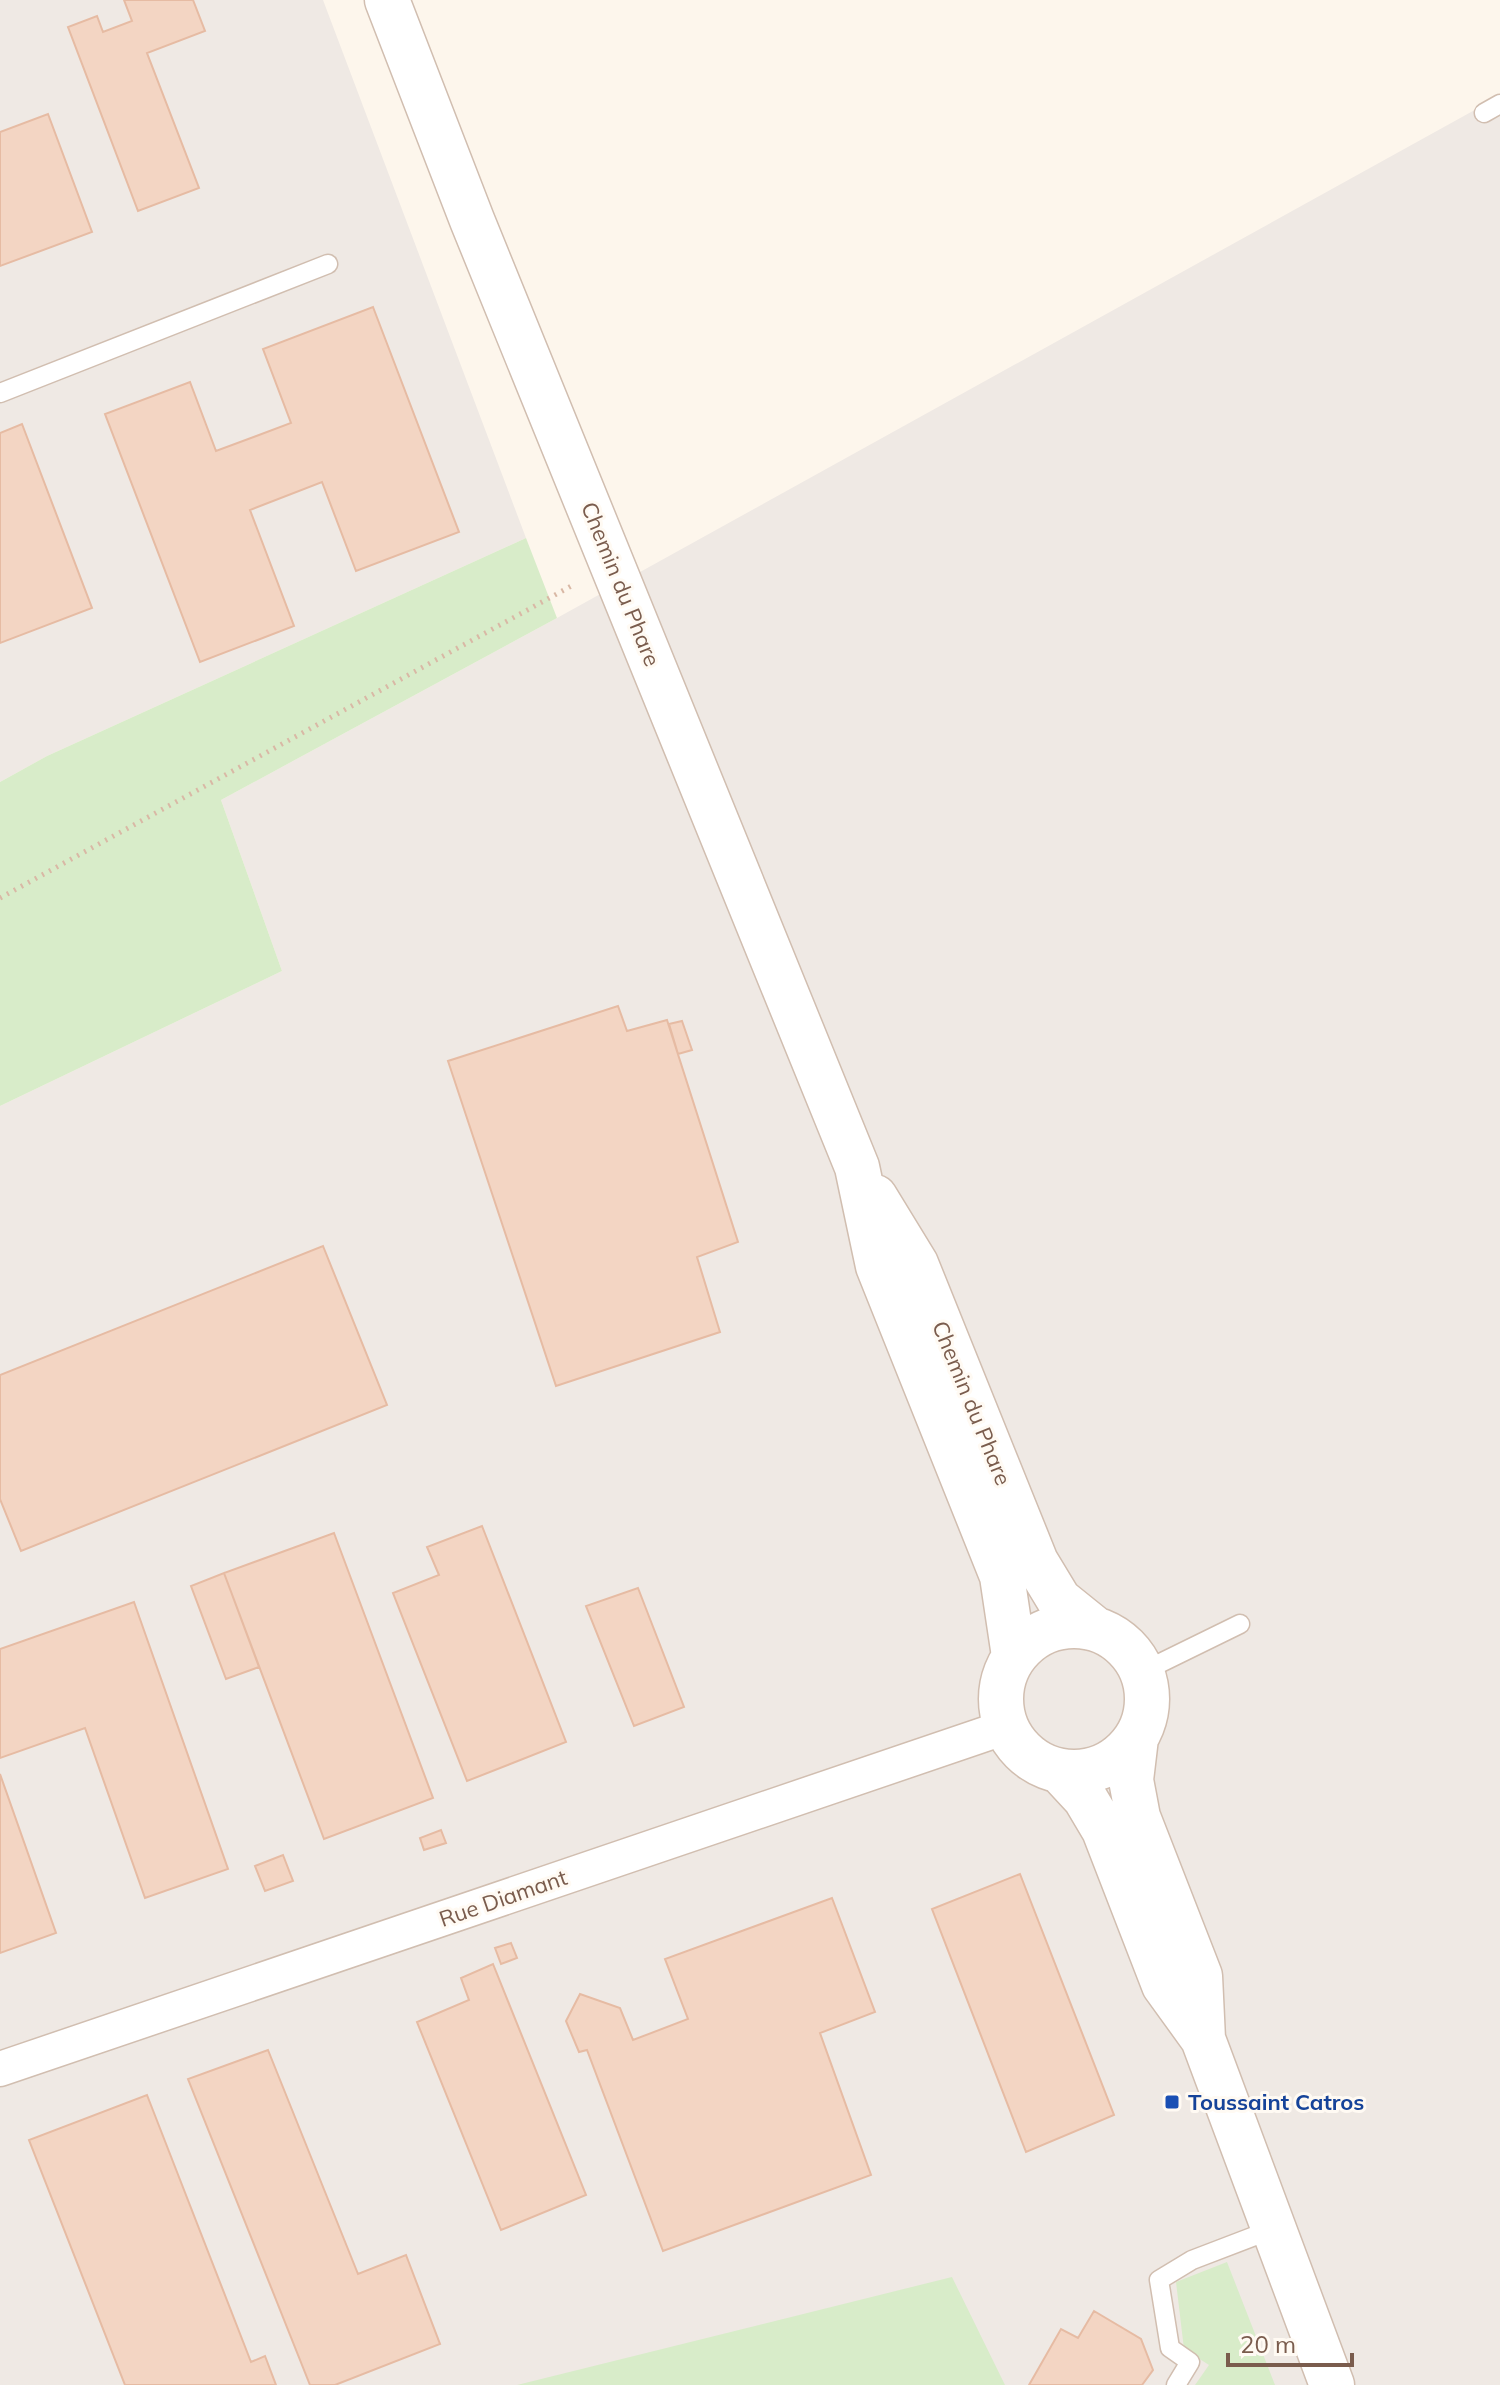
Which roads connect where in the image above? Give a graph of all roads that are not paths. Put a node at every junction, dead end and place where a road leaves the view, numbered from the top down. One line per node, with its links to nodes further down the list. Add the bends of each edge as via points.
1 (387, 0): 4 (street, Chemin du Phare)
2 (328, 264): 3 (lane)
3 (0, 393)
4 (857, 1167): 6 (street, Chemin du Phare, via 916,1264 1036,1562 1059,1600); 7 (street, Chemin du Phare, via 878,1266 1002,1576)
5 (1240, 1624): 8 (lane)
6 (1095, 1629): 7 (street, via 1050,1630); 8 (street, via 1131,1652)
7 (1014, 1656): 9 (street, via 1002,1691)
8 (1142, 1672): 10 (street, via 1148,1694)
9 (1006, 1727): 11 (street, via 1027,1756); 13 (street, Rue Diamant)
10 (1136, 1738): 11 (street, via 1103,1767); 12 (street, via 1131,1780 1138,1817 1200,1976)
11 (1060, 1771): 12 (street, via 1104,1830 1164,1985)
12 (1203, 2039): 14 (street)
13 (0, 2069)
14 (1273, 2229): 15 (lane, via 1192,2260 1159,2280 1170,2348 1190,2362); 16 (street)
15 (1176, 2385)
16 (1332, 2385)

